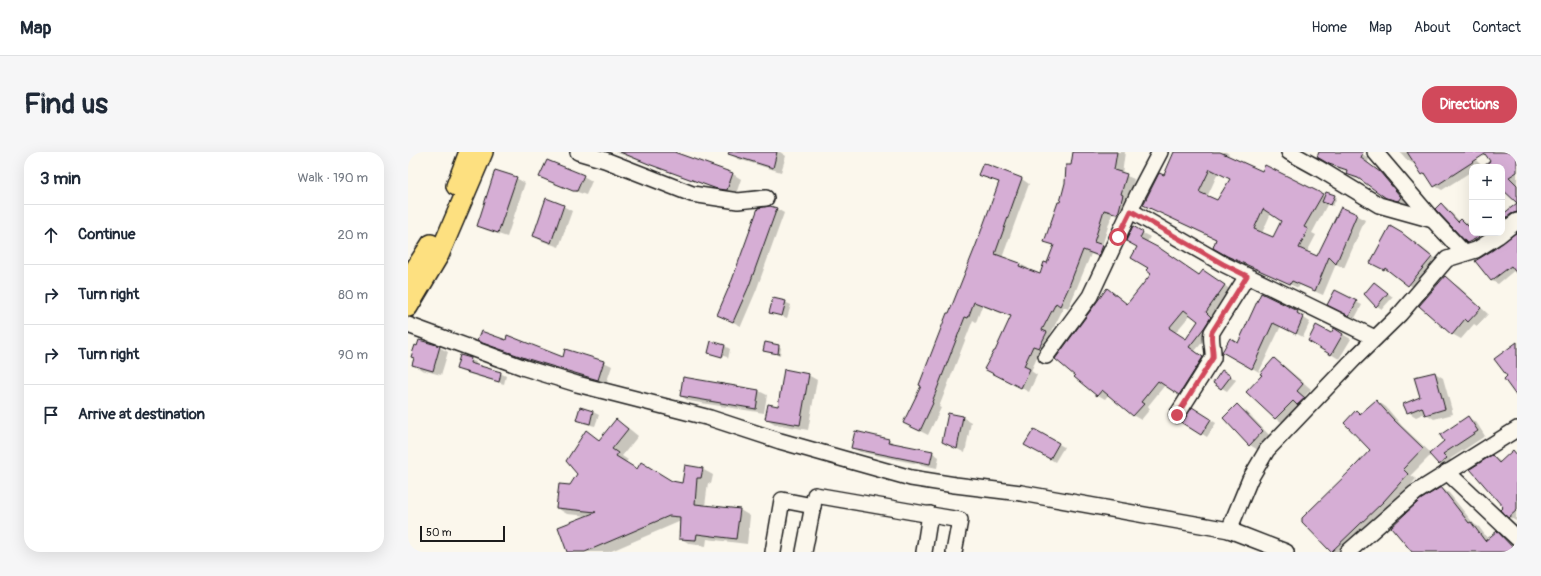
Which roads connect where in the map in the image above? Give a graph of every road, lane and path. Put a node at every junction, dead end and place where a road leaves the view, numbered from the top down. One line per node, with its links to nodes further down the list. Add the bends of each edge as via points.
1 (468, 152): 13 (main road, via 457,185 428,250)
2 (484, 152): 14 (main road, via 440,255)
3 (578, 152): 7 (street, via 692,194 738,201)
4 (1160, 152): 8 (street)
5 (1289, 152): 9 (street, via 1379,205)
6 (1375, 152): 9 (street)
7 (766, 198)
8 (1131, 211): 12 (street); 17 (street, via 1090,296)
9 (1433, 220): 11 (street)
10 (1517, 221): 11 (street, via 1476,250)
11 (1464, 254): 16 (street, via 1447,259 1400,314)
12 (1247, 276): 16 (street); 18 (street, via 1212,332 1210,339 1214,349 1213,358)
13 (408, 280)
14 (408, 307)
15 (408, 325): 23 (street, via 576,384 710,418 911,478 1036,495)
16 (1375, 338): 23 (street, via 1267,450 1250,479)
17 (1046, 356)
18 (1177, 415)
19 (1517, 429): 20 (street)
20 (1447, 472): 24 (street); 30 (street, via 1415,492)
21 (813, 506): 22 (street, via 815,495); 25 (street, via 782,500); 26 (street)
22 (930, 514): 27 (street); 28 (street, via 960,520)
23 (1229, 530): 29 (street)
24 (1517, 538)
25 (773, 552)
26 (804, 552)
27 (924, 552)
28 (954, 552)
29 (1286, 552)
30 (1348, 552)

